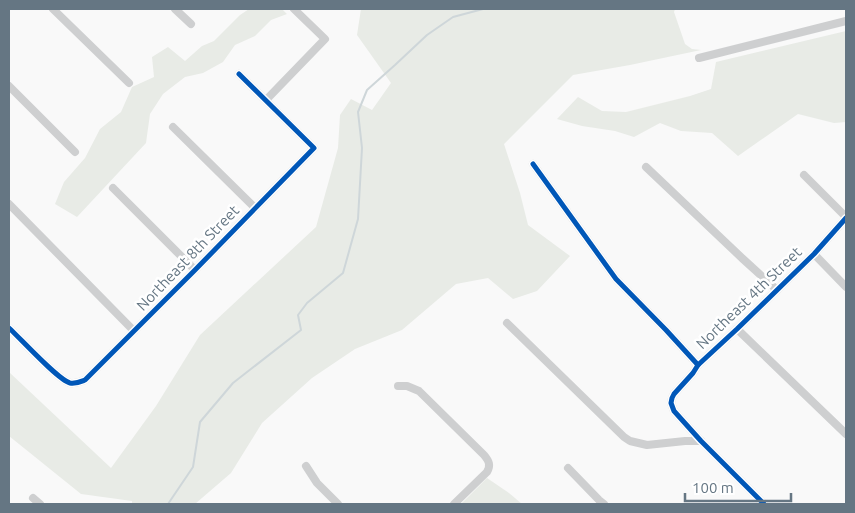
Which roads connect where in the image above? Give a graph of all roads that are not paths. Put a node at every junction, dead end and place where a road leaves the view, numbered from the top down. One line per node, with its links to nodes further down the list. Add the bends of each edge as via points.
1 (53, 9): 8 (street)
2 (175, 9): 5 (street)
3 (294, 9): 10 (street, via 325,39)
4 (846, 21): 6 (street)
5 (191, 24)
6 (699, 58)
7 (239, 74): 10 (street)
8 (129, 84)
9 (9, 86): 12 (street)
10 (266, 100): 18 (street, Northeast 8th Street, via 314,148)
11 (173, 127): 18 (street)
12 (75, 152)
13 (533, 164): 28 (street, via 616,279)
14 (646, 167): 23 (street)
15 (804, 174): 19 (street)
16 (113, 188): 21 (street)
17 (9, 204): 27 (street)
18 (255, 208): 21 (street, Northeast 8th Street)
19 (846, 218): 20 (street, Northeast 4th Street)
20 (814, 254): 22 (street); 23 (street, Northeast 4th Street)
21 (195, 270): 27 (street, Northeast 8th Street)
22 (846, 286)
23 (777, 290): 26 (street, Northeast 4th Street)
24 (507, 323): 31 (street, via 630,441 647,445)
25 (9, 328): 27 (street, Northeast 8th Street, via 61,378 79,383)
26 (737, 329): 28 (street, Northeast 4th Street); 30 (street)
27 (134, 331)
28 (698, 365): 31 (street, Northeast 4th Street, via 674,394 671,403)
29 (398, 386): 37 (street, via 419,391 489,463 487,472)
30 (846, 434)
31 (700, 441): 39 (street)
32 (306, 466): 36 (street, via 317,483)
33 (568, 468): 38 (street)
34 (33, 498): 35 (street)
35 (40, 504)
36 (338, 504)
37 (454, 504)
38 (604, 504)
39 (764, 504)

